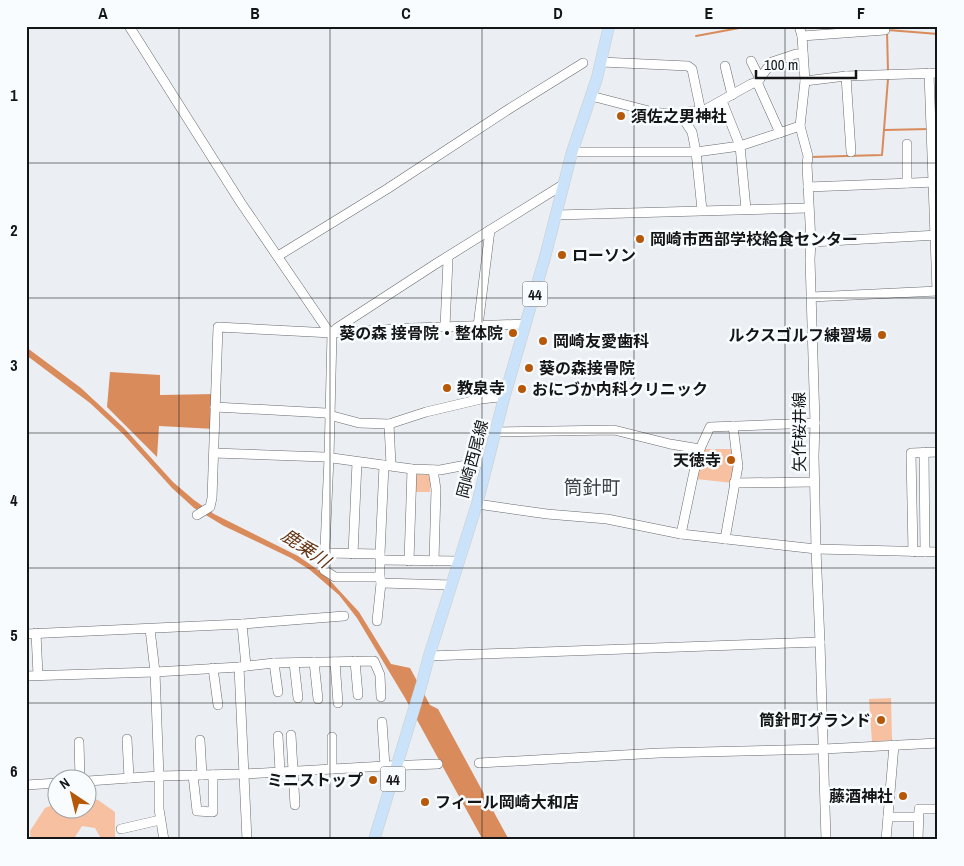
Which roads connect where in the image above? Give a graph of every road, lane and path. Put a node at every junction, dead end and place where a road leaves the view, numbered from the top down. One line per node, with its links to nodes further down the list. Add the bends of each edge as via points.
1 (129, 26): 38 (street)
2 (609, 26): 8 (main road, 岡崎西尾線 / 44)
3 (799, 26): 5 (street, 矢作桜井線)
4 (885, 30): 5 (street)
5 (802, 36): 6 (street, 矢作桜井線)
6 (803, 54): 13 (street, via 772,62); 14 (street, 矢作桜井線)
7 (750, 61): 13 (street)
8 (601, 62): 16 (main road, 岡崎西尾線 / 44); 18 (street, via 688,66 692,69)
9 (583, 63): 38 (street)
10 (726, 66): 15 (street)
11 (933, 73): 12 (street); 27 (street)
12 (846, 76): 14 (street); 26 (street)
13 (759, 80): 15 (street); 21 (street)
14 (805, 81): 20 (street, 矢作桜井線)
15 (732, 95): 17 (street)
16 (591, 96): 19 (street, via 653,112); 24 (main road, 岡崎西尾線 / 44)
17 (722, 101): 18 (street); 23 (street)
18 (701, 112): 19 (street)
19 (685, 116): 25 (street)
20 (800, 126): 21 (street); 30 (street, 矢作桜井線, via 808,156)
21 (780, 133): 23 (street)
22 (906, 144): 28 (street)
23 (740, 146): 25 (street); 33 (street)
24 (572, 152): 25 (street); 29 (main road, 岡崎西尾線 / 44)
25 (696, 152): 32 (street)
26 (851, 152)
27 (936, 182): 28 (street); 36 (street)
28 (907, 183): 30 (street)
29 (564, 184): 34 (main road, 岡崎西尾線 / 44); 35 (street)
30 (808, 187): 31 (street, 矢作桜井線)
31 (808, 208): 33 (street); 37 (street, 矢作桜井線)
32 (702, 210): 33 (street); 34 (street)
33 (746, 210)
34 (556, 215): 42 (main road, 岡崎西尾線 / 44)
35 (490, 230): 39 (street); 43 (street)
36 (937, 235): 37 (street); 40 (street)
37 (810, 242): 41 (street, 矢作桜井線)
38 (278, 256): 45 (street)
39 (447, 257): 44 (street); 45 (street)
40 (937, 291): 41 (street)
41 (811, 297): 49 (street, 矢作桜井線)
42 (526, 324): 43 (street); 46 (main road, 岡崎西尾線 / 44)
43 (478, 326): 44 (street)
44 (445, 327): 45 (street)
45 (331, 333): 47 (street, via 218,327); 48 (street)
46 (504, 398): 50 (street, via 481,399); 52 (main road, 岡崎西尾線 / 44)
47 (215, 407): 48 (street); 56 (street)
48 (329, 415): 50 (street, via 359,423); 57 (street)
49 (815, 423): 51 (street); 63 (street, 矢作桜井線)
50 (389, 424): 60 (street)
51 (733, 426): 53 (street, via 710,426); 64 (street, via 738,466)
52 (496, 432): 53 (street, via 614,430); 59 (main road, 岡崎西尾線 / 44)
53 (700, 449): 67 (street)
54 (924, 452): 55 (street); 70 (street, via 911,452); 71 (street)
55 (938, 452)
56 (214, 453): 57 (street); 66 (street, via 210,507)
57 (329, 458): 58 (street); 73 (street)
58 (357, 462): 60 (street); 74 (street)
59 (488, 464): 62 (street, via 482,462); 65 (main road, 岡崎西尾線 / 44)
60 (387, 465): 61 (street); 75 (street)
61 (412, 469): 62 (street); 76 (street)
62 (433, 470): 77 (street, via 436,489)
63 (814, 482): 64 (street); 69 (street, 矢作桜井線)
64 (734, 483): 68 (street)
65 (477, 504): 67 (street, via 607,519); 78 (main road, 岡崎西尾線 / 44)
66 (197, 514)
67 (681, 534): 68 (street)
68 (725, 539): 69 (street)
69 (816, 549): 70 (street); 87 (street, 矢作桜井線)
70 (913, 552): 71 (street)
71 (925, 552): 72 (street)
72 (938, 552)
73 (326, 553): 74 (street); 79 (street, via 324,570 333,576)
74 (353, 554): 75 (street)
75 (380, 557): 76 (street); 79 (street)
76 (409, 561): 77 (street)
77 (434, 561): 78 (street)
78 (459, 561): 80 (main road, 岡崎西尾線 / 44)
79 (380, 580): 80 (street); 82 (street)
80 (452, 585): 88 (main road, 岡崎西尾線 / 44)
81 (344, 616): 83 (street)
82 (377, 621)
83 (242, 624): 84 (street); 94 (street)
84 (150, 629): 85 (street); 96 (street)
85 (36, 633): 86 (street); 97 (street)
86 (26, 634)
87 (820, 642): 88 (street); 115 (street, 矢作桜井線)
88 (429, 656): 118 (main road, 岡崎西尾線 / 44)
89 (314, 662): 90 (street); 93 (street); 103 (street)
90 (335, 662): 91 (street); 104 (street)
91 (355, 662): 100 (street); 102 (street, via 374,661 380,675)
92 (274, 663): 93 (street); 94 (street); 99 (street)
93 (294, 663): 101 (street)
94 (243, 666): 95 (street); 124 (street)
95 (213, 668): 96 (street); 105 (street)
96 (155, 672): 97 (street); 127 (street)
97 (38, 675): 98 (street)
98 (26, 676)
99 (278, 692)
100 (358, 695)
101 (298, 698)
102 (381, 698)
103 (318, 699)
104 (338, 703)
105 (218, 705)
106 (382, 722): 119 (street)
107 (291, 735): 123 (street)
108 (278, 736): 122 (street)
109 (332, 737): 121 (street)
110 (127, 739): 128 (street)
111 (200, 740): 125 (street)
112 (79, 742): 120 (street)
113 (938, 742): 114 (street)
114 (894, 745): 115 (street); 134 (street)
115 (824, 749): 116 (street, via 659,753); 141 (street, 矢作桜井線)
116 (479, 763)
117 (438, 764): 118 (street)
118 (398, 765): 119 (street); 140 (main road, 岡崎西尾線 / 44)
119 (385, 766): 121 (street)
120 (80, 768)
121 (332, 769): 123 (street)
122 (280, 771): 123 (street); 124 (street)
123 (293, 771): 132 (street)
124 (245, 774): 126 (street); 139 (street)
125 (197, 775): 126 (street); 126 (street, via 197,812 213,812); 127 (street)
126 (213, 775)
127 (159, 776): 128 (street); 136 (street)
128 (128, 778): 129 (street)
129 (98, 780)
130 (48, 784): 131 (street)
131 (26, 785)
132 (295, 805)
133 (938, 810): 135 (street, via 919,809)
134 (888, 817): 135 (street); 142 (street)
135 (918, 817): 143 (street)
136 (160, 820): 137 (street); 138 (street)
137 (121, 829)
138 (164, 840)
139 (248, 840)
140 (374, 840)
141 (826, 840)
142 (886, 840)
143 (918, 840)

